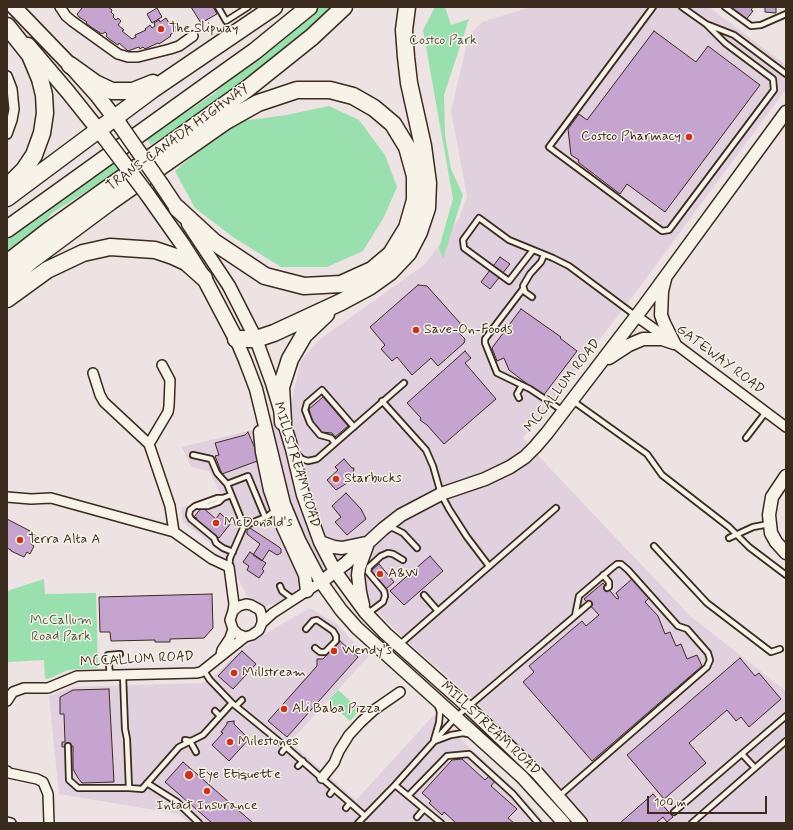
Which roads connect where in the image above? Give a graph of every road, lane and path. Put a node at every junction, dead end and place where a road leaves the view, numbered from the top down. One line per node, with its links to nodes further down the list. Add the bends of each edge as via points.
1 (14, 7): 16 (main road, MILLSTREAM ROAD)
2 (60, 7): 15 (street, via 72,21 118,54 128,57 170,50)
3 (218, 7): 4 (lane, via 226,21)
4 (248, 7)
5 (274, 7): 17 (highway)
6 (308, 7): 27 (highway, TRANS-CANADA HIGHWAY, via 255,51)
7 (344, 7): 30 (highway, TRANS-CANADA HIGHWAY, via 312,37 247,89)
8 (407, 7): 37 (highway, via 404,30 406,57 423,146 428,183 427,208 408,253 385,276)
9 (653, 7): 14 (lane, via 549,146 662,231 669,230 774,90 773,79 725,43)
10 (682, 7): 14 (lane)
11 (725, 7): 12 (lane, via 751,26)
12 (786, 14)
13 (7, 24): 22 (main road, MILLSTREAM ROAD, via 38,56); 24 (highway, via 30,55 44,95 45,112 42,134 34,155 24,170)
14 (706, 24): 18 (lane, via 734,35)
15 (193, 36)
16 (70, 65): 17 (highway, via 95,83 112,91 133,91); 21 (main road, MILLSTREAM ROAD)
17 (180, 71): 21 (highway, via 152,90)
18 (786, 74)
19 (7, 76): 23 (street, via 12,89 14,109)
20 (786, 112): 31 (main road, MCCALLUM ROAD)
21 (117, 122): 22 (highway); 26 (main road, MILLSTREAM ROAD, bridge)
22 (101, 133): 25 (highway); 32 (main road, MILLSTREAM ROAD, bridge, via 147,194)
23 (7, 134)
24 (7, 187)
25 (7, 198)
26 (177, 208): 33 (highway, via 214,242 265,276 304,286 341,284 372,270 391,254 407,228 415,200 415,176 406,147 393,124 374,108 353,96 330,90 297,90 258,103 226,121 98,211); 40 (main road, MILLSTREAM ROAD, via 229,286)
27 (7, 229)
28 (533, 250): 28 (lane, via 509,240 479,218 463,240 464,248 509,281); 29 (lane)
29 (544, 254): 34 (lane, via 541,262 524,282); 38 (lane, via 574,270)
30 (7, 262)
31 (665, 277): 38 (main road, MCCALLUM ROAD); 41 (main road, via 661,315)
32 (204, 278): 36 (highway, via 186,262 155,250 110,247 82,253 48,270); 39 (main road, MILLSTREAM ROAD)
33 (7, 282)
34 (523, 289): 35 (lane); 46 (lane, via 485,339 497,373)
35 (532, 297)
36 (7, 299)
37 (341, 302): 40 (highway); 53 (highway, via 321,317 304,335 290,359 281,387)
38 (636, 316): 41 (street, GATEWAY ROAD); 43 (main road, MCCALLUM ROAD)
39 (236, 339): 40 (highway); 47 (main road, MILLSTREAM ROAD)
40 (256, 339): 53 (main road, MILLSTREAM ROAD)
41 (674, 342): 43 (main road, via 643,339 629,345); 52 (street, GATEWAY ROAD)
42 (162, 365): 58 (street, via 170,380 169,406)
43 (600, 365): 49 (main road, MCCALLUM ROAD)
44 (93, 373): 58 (street, via 104,402)
45 (404, 383): 50 (lane)
46 (522, 385): 48 (lane, via 517,394); 51 (lane)
47 (256, 389): 66 (main road, via 262,452); 87 (main road, MILLSTREAM ROAD, via 284,504)
48 (519, 398)
49 (572, 400): 51 (main road, MCCALLUM ROAD); 73 (lane, via 647,454 662,474)
50 (382, 402): 54 (lane); 63 (lane, via 426,450)
51 (564, 412): 63 (main road, MCCALLUM ROAD, via 535,447 510,467 485,479)
52 (766, 412): 55 (street, GATEWAY ROAD); 56 (lane)
53 (283, 422): 59 (main road, MILLSTREAM ROAD)
54 (354, 427): 57 (lane); 57 (lane, via 322,390 307,403 306,414 320,435 331,438)
55 (786, 427)
56 (746, 438)
57 (335, 443): 59 (lane, via 313,461 302,459)
58 (149, 444): 72 (street, via 170,506)
59 (292, 449): 75 (main road, MILLSTREAM ROAD, via 303,495)
60 (193, 455): 62 (lane, via 211,459 217,473)
61 (786, 476): 69 (main road, via 772,497)
62 (227, 484): 64 (lane); 68 (lane, via 248,476)
63 (441, 494): 71 (main road, MCCALLUM ROAD, via 401,515); 82 (lane, via 467,537)
64 (231, 495): 70 (lane); 79 (lane, via 195,506 189,512 191,519 214,538 216,543)
65 (7, 497): 72 (street, via 51,498)
66 (275, 505): 68 (lane, via 274,511); 90 (main road, via 305,575)
67 (556, 508): 82 (lane)
68 (265, 517): 70 (lane, via 258,523)
69 (769, 524): 73 (lane); 80 (main road, via 776,542)
70 (244, 526): 79 (lane)
71 (383, 529): 76 (main road, MCCALLUM ROAD); 78 (lane, via 399,530)
72 (174, 532): 83 (street)
73 (737, 534): 74 (lane); 86 (lane, via 749,547)
74 (729, 538)
75 (320, 542): 76 (main road, via 342,548); 84 (main road, MILLSTREAM ROAD)
76 (368, 543): 84 (main road, MCCALLUM ROAD); 98 (main road, via 358,575)
77 (654, 546): 106 (lane, via 707,603 771,652)
78 (417, 548)
79 (233, 552): 83 (lane)
80 (786, 553)
81 (403, 560): 98 (lane, via 393,554 385,554 369,567 368,572 384,591 385,596 383,602)
82 (489, 566): 97 (lane)
83 (229, 571): 93 (street, via 236,592); 96 (street)
84 (335, 571): 87 (main road, MCCALLUM ROAD); 98 (main road, MILLSTREAM ROAD)
85 (603, 575): 89 (lane, via 609,582); 99 (lane, via 579,596); 143 (lane, via 617,564 621,564 678,626 687,629 708,653 710,660 707,667)
86 (786, 575)
87 (321, 582): 90 (street, MCCALLUM ROAD); 113 (main road, MILLSTREAM ROAD, via 356,628)
88 (280, 586): 92 (lane, via 282,591)
89 (607, 588)
90 (308, 592): 92 (street, MCCALLUM ROAD)
91 (424, 595): 97 (lane)
92 (294, 600): 95 (street, MCCALLUM ROAD, via 268,610); 100 (street, MCCALLUM ROAD)
93 (246, 604): 95 (street); 96 (street)
94 (589, 604): 99 (lane)
95 (260, 610): 100 (street)
96 (233, 611): 101 (street, via 230,620)
97 (438, 611): 104 (lane)
98 (366, 613): 104 (main road, MILLSTREAM ROAD)
99 (575, 616): 118 (lane)
100 (262, 623): 103 (street, via 259,630)
101 (233, 629): 103 (street); 108 (street, MCCALLUM ROAD)
102 (306, 629): 105 (lane, via 317,620 336,636 336,641 325,652)
103 (245, 637): 108 (street, MCCALLUM ROAD)
104 (398, 646): 118 (main road, MILLSTREAM ROAD)
105 (315, 648)
106 (780, 649)
107 (120, 654): 111 (lane, via 108,655)
108 (221, 655): 109 (street, MCCALLUM ROAD)
109 (204, 671): 110 (street, MCCALLUM ROAD); 116 (lane)
110 (123, 675): 111 (street, MCCALLUM ROAD); 139 (lane)
111 (110, 676): 115 (street, MCCALLUM ROAD, via 77,676 48,688 24,688 13,692)
112 (400, 692): 136 (street, via 361,722 339,751 334,763)
113 (434, 697): 122 (main road, MILLSTREAM ROAD); 125 (lane, via 440,712)
114 (242, 700): 117 (lane)
115 (7, 701)
116 (232, 703): 117 (lane); 120 (lane)
117 (236, 706): 128 (lane, via 268,736)
118 (468, 707): 122 (lane); 143 (main road, MILLSTREAM ROAD, via 538,774)
119 (215, 711): 120 (lane)
120 (220, 716): 124 (lane, via 213,720 203,735)
121 (786, 716): 131 (lane)
122 (456, 717): 123 (main road, MILLSTREAM ROAD); 125 (lane)
123 (477, 736): 125 (lane, via 463,733); 157 (main road, MILLSTREAM ROAD, via 522,777)
124 (188, 741): 129 (lane); 137 (lane, via 160,765)
125 (434, 741): 138 (lane)
126 (786, 741): 134 (lane)
127 (68, 746): 139 (lane, via 69,780 78,788)
128 (286, 747): 130 (lane); 132 (lane)
129 (196, 752)
130 (282, 752)
131 (742, 754): 134 (lane); 147 (lane)
132 (303, 761): 133 (lane); 136 (lane)
133 (298, 766)
134 (755, 768): 159 (lane)
135 (7, 771): 152 (street, via 43,782 48,794)
136 (318, 778): 140 (lane)
137 (147, 783): 139 (lane, via 142,789); 153 (lane, via 177,802)
138 (395, 785): 142 (lane); 148 (lane)
139 (129, 788)
140 (334, 789): 141 (lane); 144 (lane)
141 (330, 794)
142 (408, 796): 146 (lane); 156 (lane, via 447,756 469,754 513,794)
143 (558, 797): 158 (main road, MILLSTREAM ROAD)
144 (350, 803): 145 (lane); 148 (lane)
145 (346, 808)
146 (424, 809): 149 (lane); 155 (lane)
147 (674, 812)
148 (365, 816): 154 (lane)
149 (417, 817)
150 (7, 822): 151 (street)
151 (11, 823)
152 (49, 823)
153 (199, 823)
154 (358, 823)
155 (441, 823)
156 (538, 823)
157 (564, 823)
158 (581, 823)
159 (692, 823)

